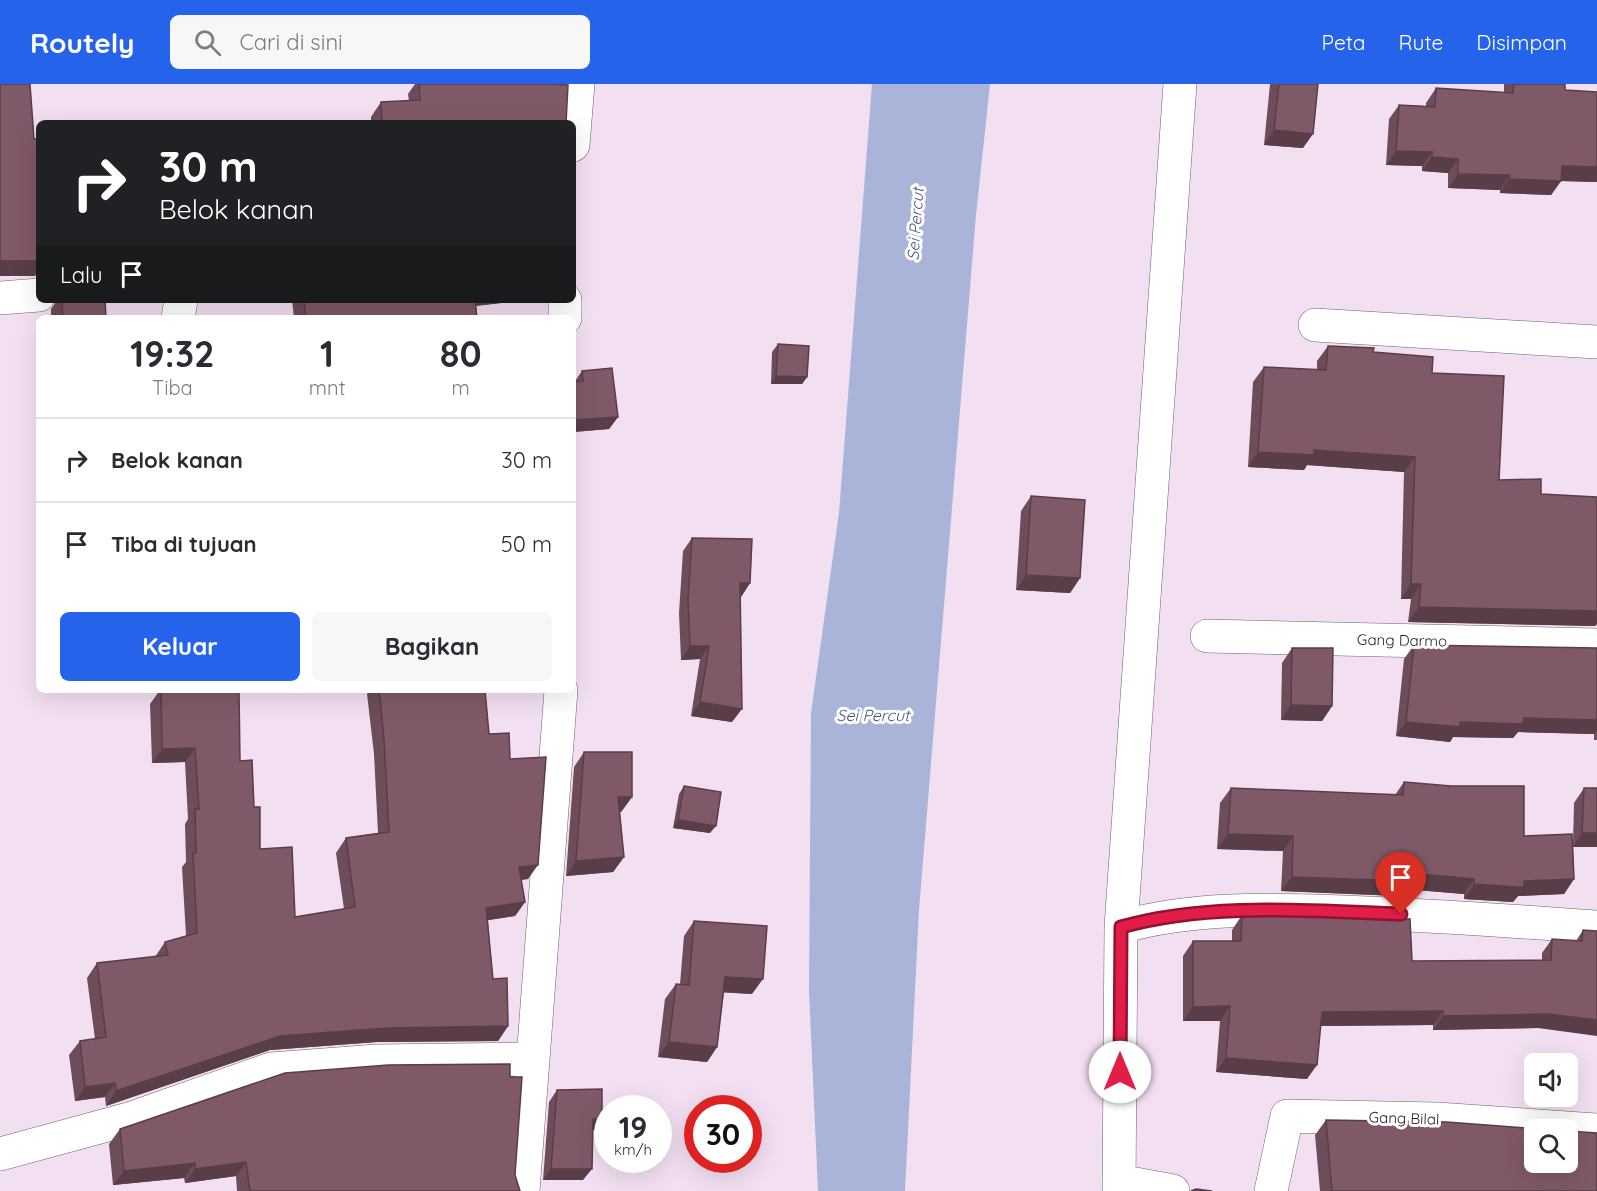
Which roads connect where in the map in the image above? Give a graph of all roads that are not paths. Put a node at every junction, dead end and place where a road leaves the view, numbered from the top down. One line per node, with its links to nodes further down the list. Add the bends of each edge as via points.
1 (578, 84): 3 (street)
2 (1180, 84): 11 (street)
3 (575, 120)
4 (36, 295): 5 (street)
5 (0, 298)
6 (1315, 324): 7 (street)
7 (1597, 342)
8 (1207, 636): 9 (street, Gang Darmo)
9 (1597, 645)
10 (561, 693): 13 (street, via 537,1023)
11 (1121, 927): 12 (street, via 1144,921 1273,910); 16 (street)
12 (1597, 927)
13 (531, 1059): 15 (street, via 377,1061 271,1069 129,1119); 17 (street)
14 (1597, 1130): 19 (street, Gang Bilal, via 1437,1119 1287,1116)
15 (0, 1154)
16 (1119, 1186): 18 (street)
17 (523, 1191)
18 (1173, 1191)
19 (1271, 1191)

